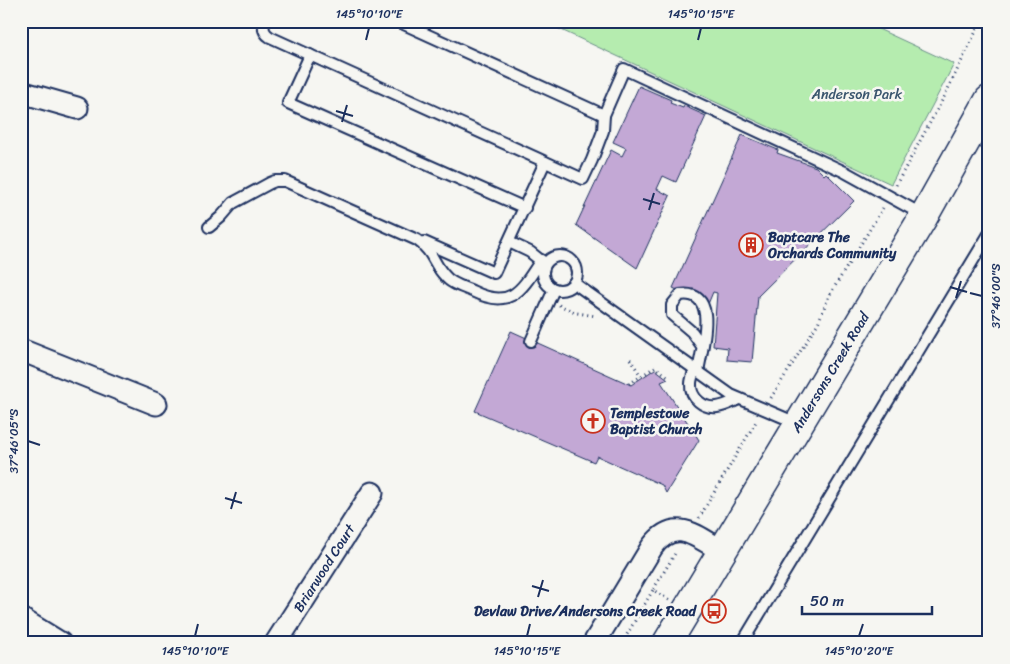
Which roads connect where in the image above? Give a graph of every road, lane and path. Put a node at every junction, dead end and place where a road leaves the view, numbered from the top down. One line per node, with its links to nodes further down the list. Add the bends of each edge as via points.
1 (265, 21): 4 (lane, via 264,30 268,35)
2 (397, 21): 8 (lane)
3 (980, 21): 10 (path, via 944,97)
4 (310, 55): 9 (lane); 11 (lane, via 288,103)
5 (21, 92): 7 (street)
6 (988, 101): 12 (main road, Andersons Creek Road)
7 (76, 108)
8 (604, 116): 9 (lane, via 603,131 583,179); 10 (lane, via 624,69)
9 (545, 162): 11 (lane)
10 (890, 197): 12 (lane); 32 (path, via 829,296 818,323)
11 (525, 208): 16 (lane)
12 (924, 216): 33 (main road, Andersons Creek Road)
13 (209, 227): 15 (lane, via 236,200 270,183 285,181)
14 (989, 234): 45 (lane)
15 (414, 238): 16 (lane, via 494,273); 17 (lane, via 428,250 446,278 488,298 517,293)
16 (509, 242): 17 (lane)
17 (543, 262): 18 (lane, via 557,256 571,257 576,269); 19 (lane, via 544,281)
18 (574, 283): 19 (lane, via 565,289); 26 (lane)
19 (554, 289): 20 (lane)
20 (549, 299): 21 (path, via 577,313); 22 (lane)
21 (601, 318)
22 (530, 340)
23 (702, 346): 23 (lane, via 692,332 672,315 672,305 680,295 702,301 706,317); 26 (lane)
24 (21, 350): 31 (street)
25 (630, 359): 27 (path)
26 (696, 370): 30 (lane); 30 (lane, via 691,388 702,404 716,407)
27 (641, 376): 28 (path, via 655,366); 29 (path)
28 (670, 377)
29 (629, 384)
30 (739, 399): 32 (lane)
31 (156, 404)
32 (763, 409): 33 (lane); 35 (path)
33 (800, 424): 36 (main road, Andersons Creek Road)
34 (372, 493): 41 (street, Briarwood Court)
35 (688, 533): 36 (street); 37 (path); 42 (street, via 673,530 657,540)
36 (722, 551): 38 (main road, Andersons Creek Road)
37 (653, 590): 38 (path); 43 (path)
38 (687, 610): 44 (main road, Andersons Creek Road)
39 (21, 619): 40 (street)
40 (60, 643)
41 (276, 643)
42 (594, 643)
43 (622, 643)
44 (667, 643)
45 (742, 643)

